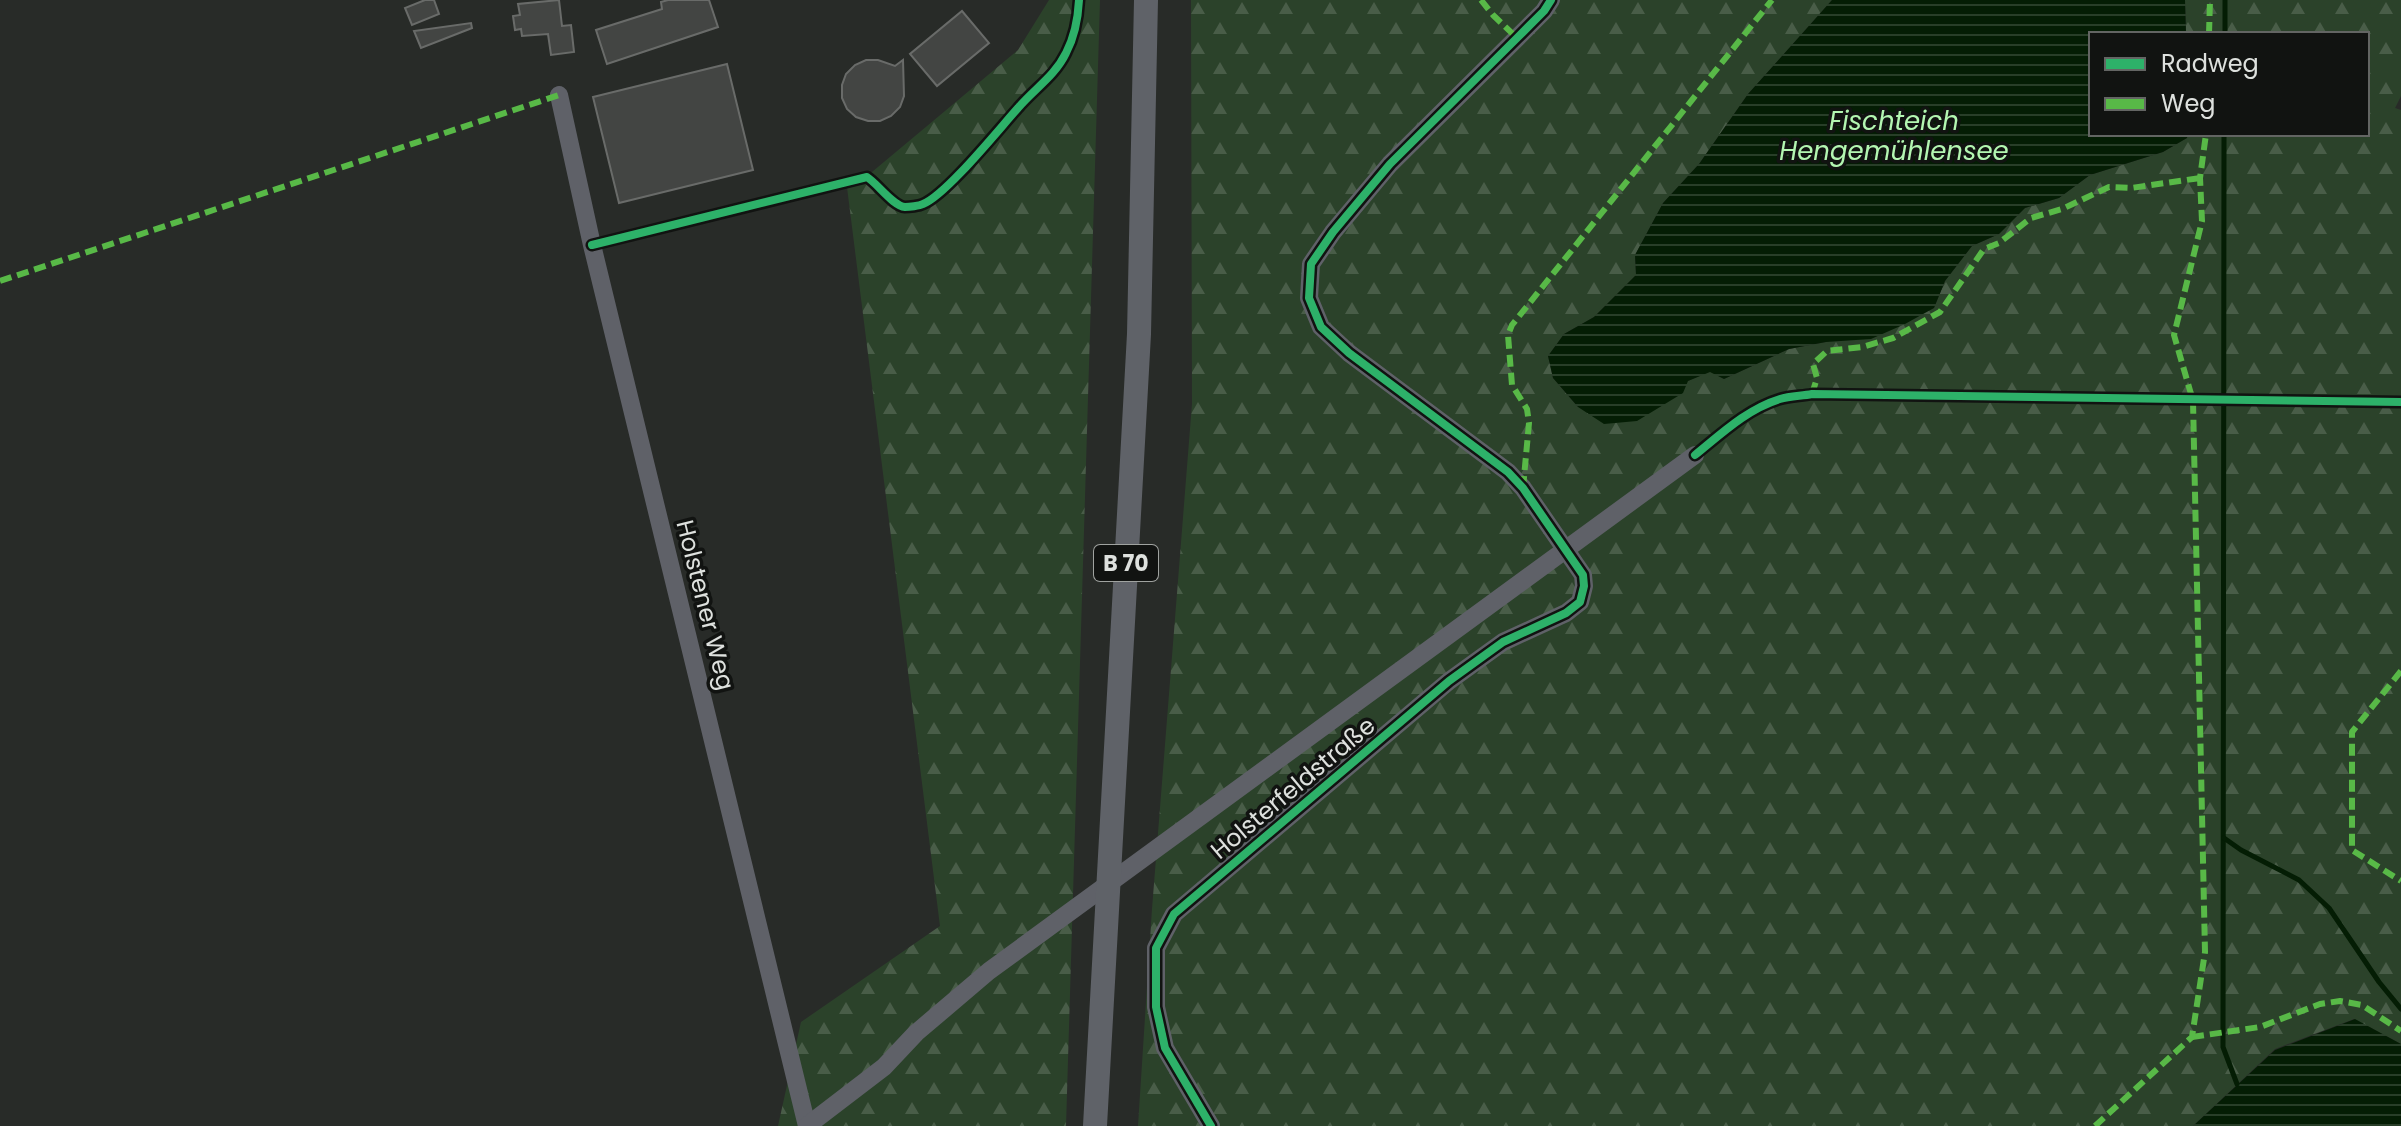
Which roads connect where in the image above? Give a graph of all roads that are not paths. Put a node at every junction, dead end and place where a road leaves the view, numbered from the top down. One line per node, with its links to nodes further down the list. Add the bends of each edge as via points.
1 (1146, 0): 7 (main road, B 70, via 1139,334)
2 (1551, 0): 5 (street, via 1390,164 1333,232 1311,264 1309,298 1321,327 1349,353 1508,472)
3 (559, 95): 6 (street, Holstener Weg)
4 (1695, 455): 5 (street)
5 (1565, 548): 6 (street, Holstener Weg, via 989,971 884,1067); 8 (street, Holsterfeldstraße, via 1583,575 1580,602 1503,642 1449,681 1174,914 1156,948 1156,1007 1165,1048)
6 (807, 1126)
7 (1095, 1126)
8 (1211, 1126)

